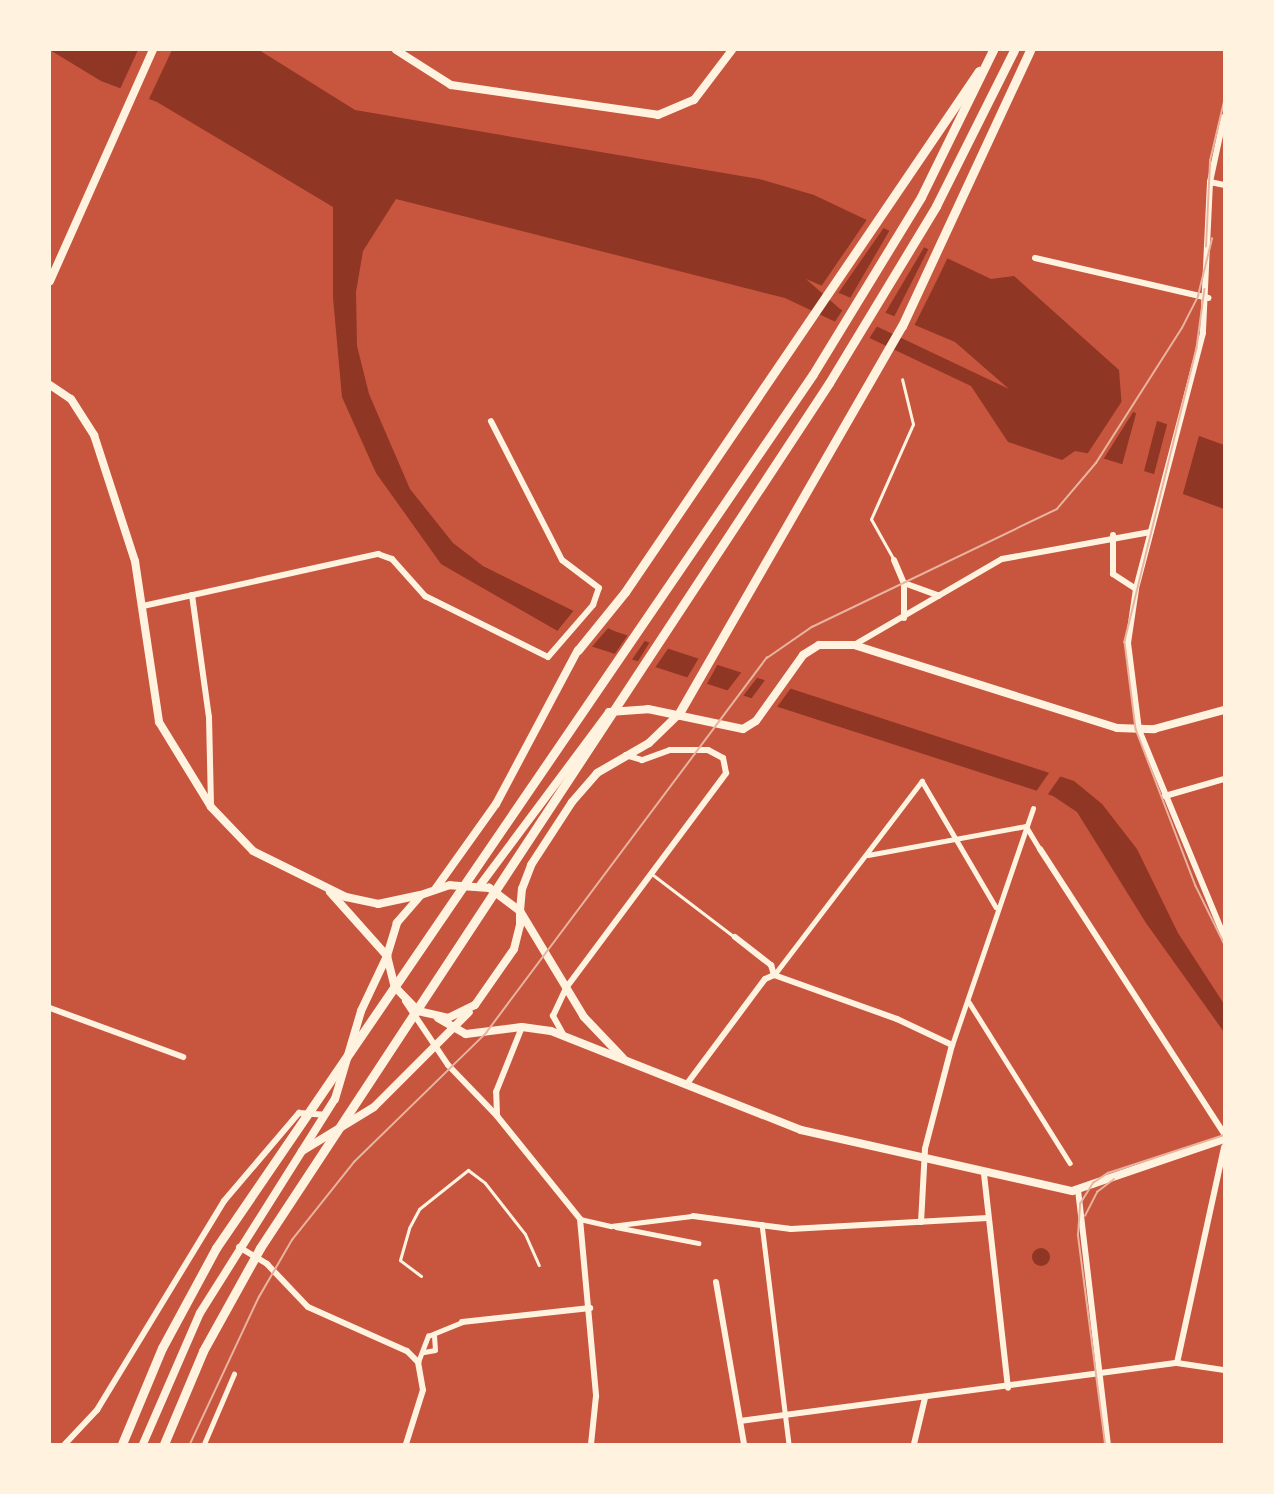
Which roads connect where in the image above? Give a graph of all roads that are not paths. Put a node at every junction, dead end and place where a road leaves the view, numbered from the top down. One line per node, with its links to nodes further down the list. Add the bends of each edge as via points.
1 (153, 50): 11 (street)
2 (396, 50): 3 (street, via 451,84 657,116 694,100)
3 (732, 50)
4 (1014, 50): 101 (main road, via 936,206 829,383 260,1248 203,1351)
5 (1030, 50): 28 (main road, via 957,217 860,400)
6 (992, 52): 26 (main road, via 610,613); 99 (main road, via 921,197 813,374 665,597 216,1248 162,1348)
7 (1224, 117): 8 (street)
8 (1210, 182): 9 (street); 12 (street)
9 (1224, 185)
10 (1035, 258): 12 (street)
11 (50, 275)
12 (1208, 298): 16 (street, via 1183,417)
13 (902, 379): 18 (lane, via 913,424 871,519)
14 (50, 385): 23 (street, via 71,399 89,424 135,561)
15 (491, 421): 21 (street, via 562,560 599,588 593,605 548,657 425,596 392,559 378,554)
16 (1151, 532): 17 (street); 20 (street)
17 (1113, 535): 20 (street, via 1113,574); 22 (street, via 1002,559)
18 (894, 560): 19 (street)
19 (904, 583): 22 (street); 24 (street)
20 (1136, 589): 29 (street, via 1128,643)
21 (192, 595): 23 (street); 33 (street, via 209,717)
22 (939, 596): 24 (street)
23 (143, 606): 33 (street, via 159,722)
24 (904, 618): 25 (street)
25 (854, 645): 28 (street, via 819,645 797,663 749,725 735,730); 29 (street, via 1095,723)
26 (578, 650): 42 (street, via 496,804)
27 (1224, 710): 29 (street)
28 (678, 716): 30 (street, via 649,743); 40 (street, via 627,708 609,712)
29 (1139, 730): 32 (street)
30 (625, 755): 39 (street, via 642,760 681,749 712,751 725,763 722,785); 45 (street, via 597,773 572,801 531,865)
31 (1224, 779): 32 (street)
32 (1165, 796): 46 (street)
33 (212, 807): 41 (street, via 241,843)
34 (1033, 808): 35 (street)
35 (1026, 826): 36 (street); 37 (street); 44 (street)
36 (956, 839): 38 (street); 38 (street, via 922,781); 44 (street)
37 (1040, 849): 66 (street)
38 (868, 855): 49 (street)
39 (653, 875): 47 (lane); 50 (street)
40 (481, 884): 42 (street); 45 (street)
41 (324, 886): 43 (street, via 372,904); 48 (street)
42 (436, 888): 43 (street)
43 (422, 895): 48 (street, via 397,924)
44 (996, 907): 52 (street)
45 (520, 910): 50 (street); 53 (street, via 514,949)
46 (1224, 936)
47 (735, 937): 49 (street, via 771,965)
48 (387, 956): 51 (street); 64 (street)
49 (774, 975): 59 (street, via 897,1019); 63 (street, via 765,979)
50 (566, 988): 58 (street, via 553,1016 556,1029); 62 (street, via 596,1032)
51 (405, 1001): 55 (street); 60 (street)
52 (969, 1002): 59 (street); 71 (street)
53 (475, 1005): 55 (street, via 456,1017); 57 (street)
54 (50, 1008): 61 (street)
55 (436, 1017): 57 (street)
56 (522, 1027): 57 (street, via 476,1034); 58 (street); 65 (street, via 496,1092)
57 (455, 1031): 60 (street)
58 (568, 1037): 62 (street)
59 (952, 1045): 70 (street)
60 (437, 1050): 65 (street); 69 (street, via 374,1107)
61 (183, 1057)
62 (623, 1058): 63 (street)
63 (686, 1085): 70 (street, via 801,1130)
64 (325, 1115): 69 (street); 98 (street, via 299,1113 224,1201 97,1410)
65 (497, 1116): 76 (street)
66 (1224, 1133)
67 (1224, 1139): 73 (street)
68 (1224, 1147): 90 (street)
69 (300, 1152): 81 (street)
70 (924, 1160): 72 (street); 77 (street)
71 (1070, 1163)
72 (984, 1174): 73 (street); 75 (street)
73 (1078, 1190): 93 (street)
74 (693, 1216): 78 (street); 79 (street)
75 (988, 1218): 77 (street); 94 (street)
76 (580, 1219): 79 (street); 85 (street)
77 (921, 1222): 78 (street, via 791,1229)
78 (762, 1224): 96 (street)
79 (611, 1226): 80 (street)
80 (698, 1243)
81 (239, 1247): 89 (street, via 267,1264 308,1307 408,1351); 100 (street, via 173,1368)
82 (539, 1264): 83 (lane, via 525,1234 485,1183 468,1170 419,1209 400,1251 400,1260)
83 (421, 1276)
84 (716, 1282): 97 (street)
85 (590, 1308): 86 (street); 104 (street, via 596,1396)
86 (462, 1322): 87 (street)
87 (434, 1337): 88 (street, via 423,1340); 88 (street, via 435,1350)
88 (424, 1352): 89 (street)
89 (418, 1362): 103 (street, via 423,1390)
90 (1177, 1363): 91 (street); 93 (street)
91 (1224, 1370)
92 (234, 1374): 102 (street)
93 (1099, 1374): 94 (street); 108 (street)
94 (1008, 1388): 95 (street)
95 (925, 1398): 96 (street); 107 (street)
96 (784, 1415): 97 (street); 106 (street)
97 (740, 1421): 105 (street)
98 (65, 1444)
99 (122, 1444)
100 (143, 1444)
101 (164, 1444)
102 (204, 1444)
103 (406, 1444)
104 (591, 1444)
105 (744, 1444)
106 (789, 1444)
107 (914, 1444)
108 (1108, 1444)

